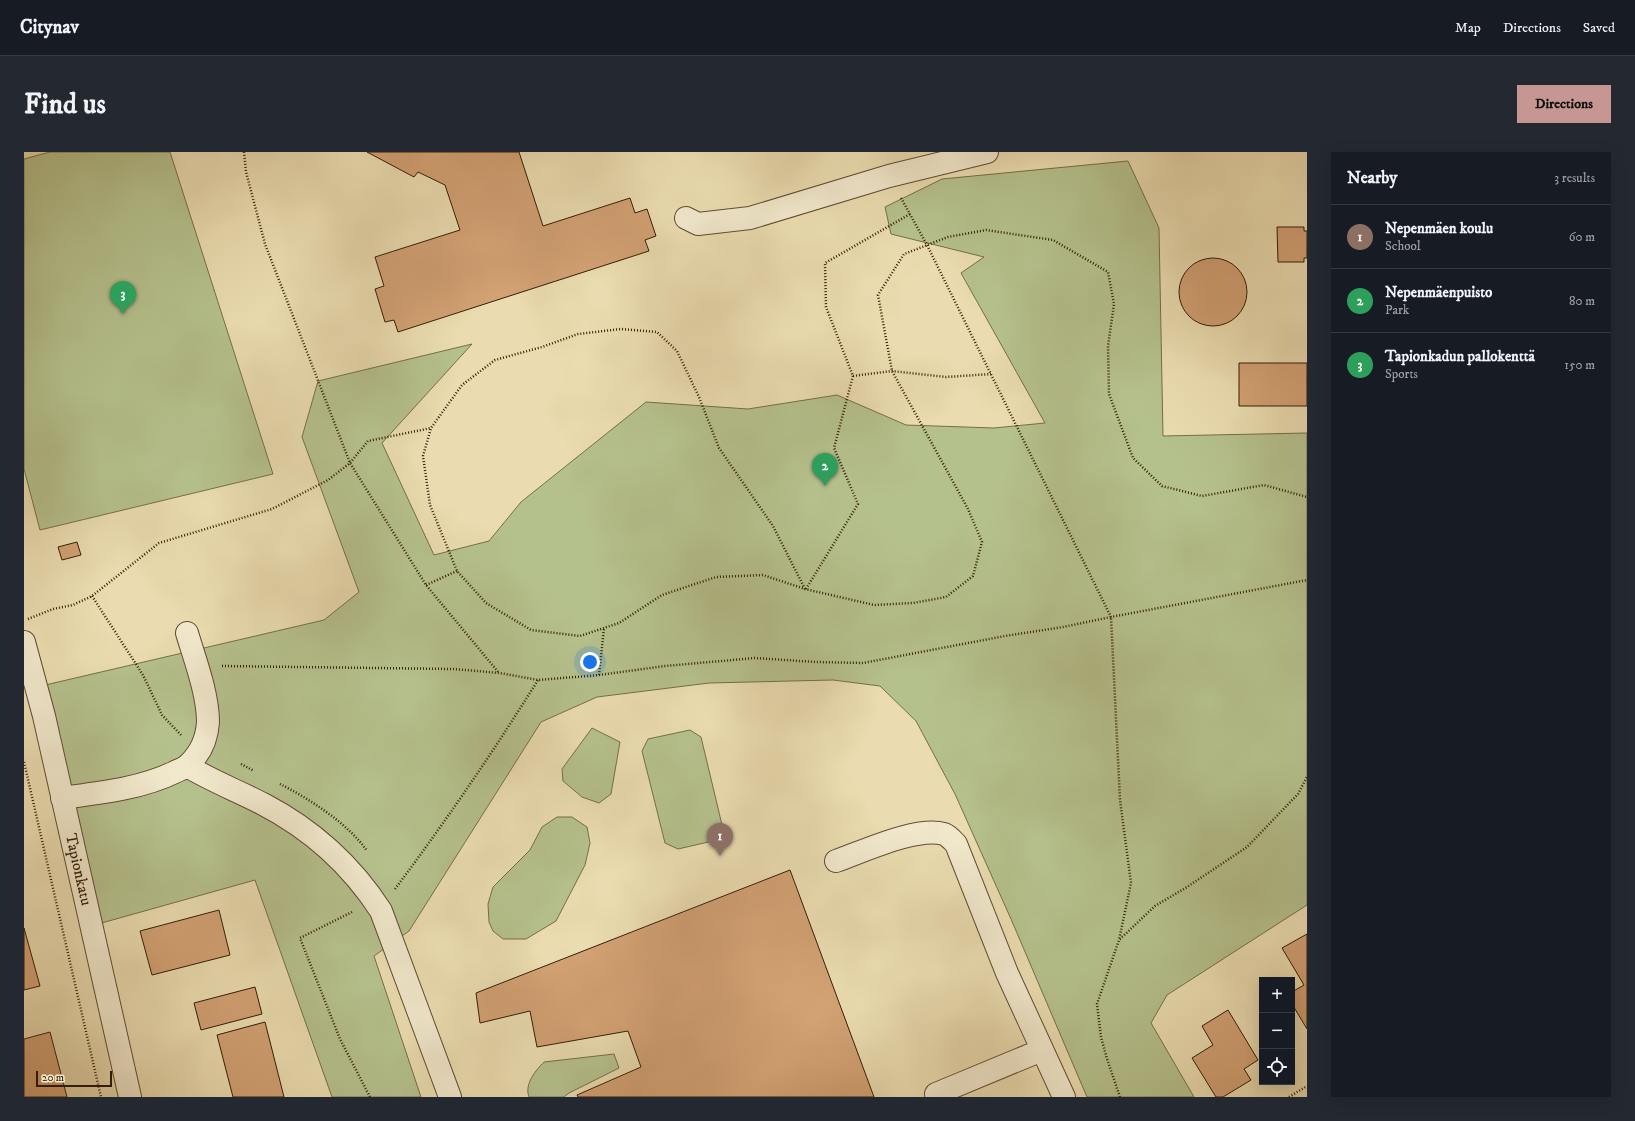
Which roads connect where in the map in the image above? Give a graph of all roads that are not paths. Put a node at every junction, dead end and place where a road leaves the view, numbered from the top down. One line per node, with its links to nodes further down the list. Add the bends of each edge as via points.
1 (987, 152): 2 (street, via 889,176 750,218 698,224)
2 (686, 218)
3 (188, 633): 5 (street, via 208,721 202,747)
4 (25, 647): 6 (street, Tapionkatu, via 44,716)
5 (188, 766): 6 (street, via 162,778 137,785); 11 (street, via 294,822 384,896 381,912)
6 (62, 798): 10 (street, Tapionkatu)
7 (836, 861): 8 (street, via 897,839 932,832 946,835 956,844 1007,973)
8 (1042, 1050): 9 (street); 12 (street)
9 (936, 1094)
10 (130, 1097)
11 (450, 1097)
12 (1064, 1097)

